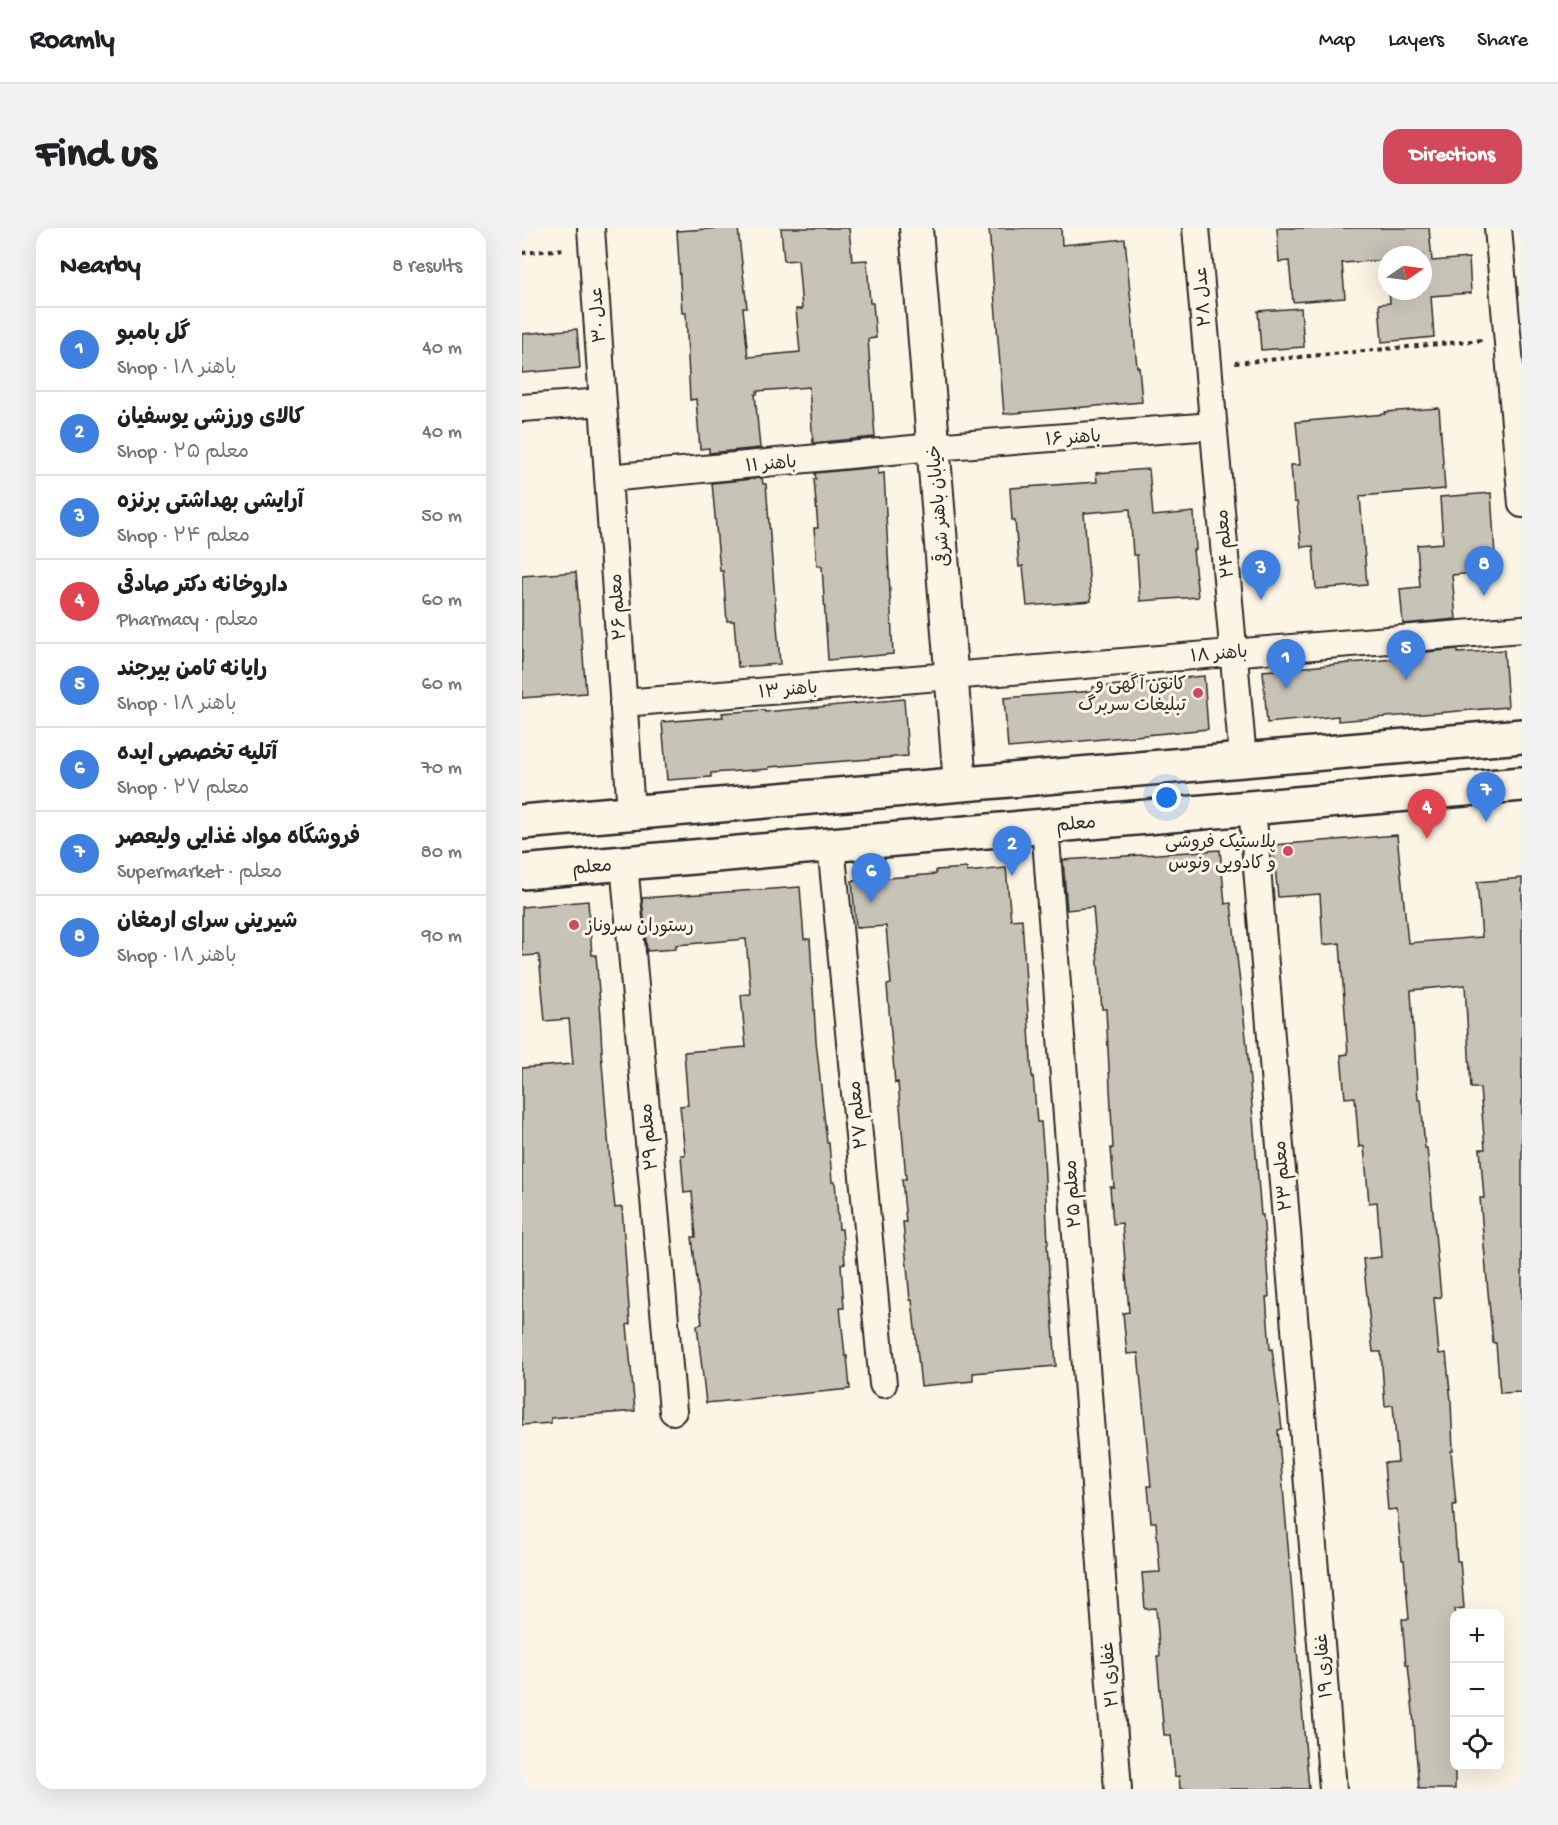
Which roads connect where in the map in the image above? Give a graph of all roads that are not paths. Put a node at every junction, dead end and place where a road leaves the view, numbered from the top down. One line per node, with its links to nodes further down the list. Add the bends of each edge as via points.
1 (916, 228): 10 (street, خیابان باهنر شرقی)
2 (1196, 228): 5 (street, عدل ۲۸)
3 (1498, 228): 6 (street, via 1506,338)
4 (592, 237): 7 (street, عدل ۳۰)
5 (1207, 365): 9 (street, معلم ۲۴)
6 (1517, 387): 12 (street)
7 (603, 402): 8 (street); 11 (street, معلم ۲۶)
8 (522, 408)
9 (1214, 426): 10 (street, باهنر ۱۶); 14 (street, معلم ۲۴)
10 (933, 447): 11 (street, باهنر ۱۱); 15 (street, خیابان باهنر شرقی)
11 (608, 478): 16 (street, معلم ۲۶)
12 (1522, 504)
13 (1522, 629): 14 (street, باهنر ۱۸)
14 (1233, 652): 15 (street, باهنر ۱۸); 18 (street, معلم ۲۴)
15 (952, 675): 16 (street, باهنر ۱۳); 19 (street, خیابان باهنر شرقی)
16 (623, 703): 22 (street, معلم ۲۶)
17 (1522, 736): 18 (main road)
18 (1243, 760): 19 (main road)
19 (960, 784): 22 (main road)
20 (1522, 784): 21 (main road, معلم)
21 (1252, 807): 24 (main road, معلم); 30 (street, معلم ۲۳)
22 (631, 812): 23 (main road)
23 (522, 822)
24 (1045, 826): 25 (main road, معلم); 31 (street, معلم ۲۵)
25 (831, 845): 26 (main road, معلم); 28 (street, معلم ۲۷)
26 (624, 863): 27 (main road, معلم); 29 (street, معلم ۲۹)
27 (522, 872)
28 (883, 1384)
29 (673, 1411)
30 (1313, 1544): 33 (street, غفاری ۱۹)
31 (1100, 1562): 32 (street, غفاری ۲۱)
32 (1118, 1789)
33 (1333, 1789)

